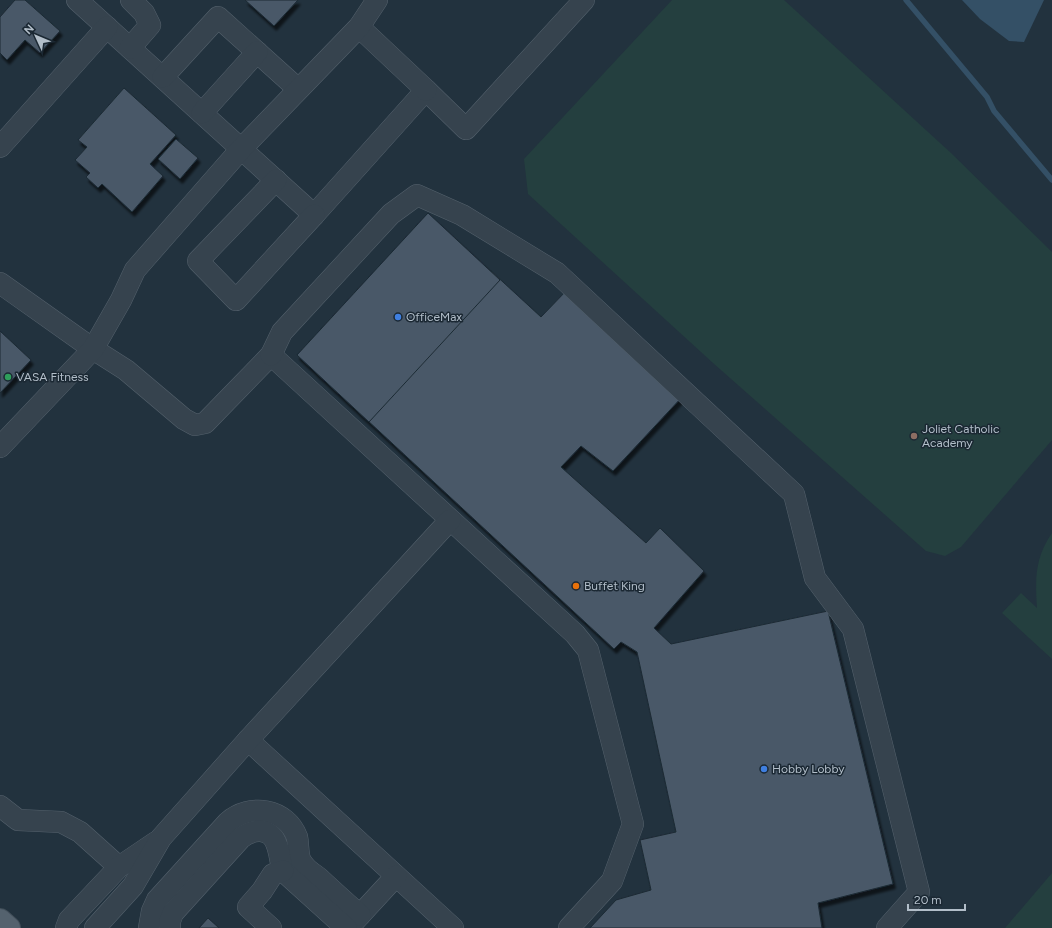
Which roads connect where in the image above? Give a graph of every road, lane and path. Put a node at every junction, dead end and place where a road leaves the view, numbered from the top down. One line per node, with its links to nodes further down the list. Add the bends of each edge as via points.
1 (77, 0): 5 (lane)
2 (131, 0): 7 (lane, via 144,13 150,25)
3 (377, 0): 6 (lane)
4 (584, 0): 11 (lane, via 466,129)
5 (106, 27): 7 (lane); 13 (lane)
6 (359, 27): 10 (lane); 11 (lane)
7 (130, 48): 9 (lane)
8 (257, 52): 9 (lane, via 218,17); 10 (lane); 12 (lane)
9 (162, 77): 12 (lane)
10 (298, 89): 14 (lane)
11 (426, 90): 16 (lane)
12 (202, 113): 14 (lane)
13 (0, 146)
14 (241, 148): 15 (lane); 18 (lane, via 135,270)
15 (276, 180): 16 (lane); 16 (lane, via 198,261 236,300)
16 (314, 215)
17 (0, 284): 18 (lane)
18 (93, 348): 19 (lane, via 126,370 184,419 195,425 205,423); 20 (lane)
19 (271, 355): 21 (lane); 41 (lane, via 282,332 391,214 417,195 462,215 557,273 685,392 794,494 814,578 853,629 919,892)
20 (0, 448)
21 (450, 520): 22 (lane); 40 (lane, via 575,634 588,650 633,824 612,881)
22 (248, 740): 24 (lane); 27 (lane)
23 (0, 806): 25 (lane, via 18,820 61,822 80,832)
24 (161, 838): 25 (lane); 33 (lane, via 133,886)
25 (119, 867): 32 (lane, via 69,920)
26 (283, 871): 28 (lane, via 273,874); 30 (lane); 36 (lane, via 273,838 259,831 246,834 173,913)
27 (396, 876): 30 (lane); 39 (lane)
28 (262, 891): 37 (lane, via 248,907); 38 (lane, via 272,888 289,893)
29 (0, 920): 31 (main road)
30 (352, 923): 34 (lane, via 302,864 296,836 285,820 268,812 250,811 228,822 157,900); 35 (lane, via 292,868 288,846 282,833 270,823 255,821 235,829 164,910)
31 (9, 928)
32 (66, 928)
33 (94, 928)
34 (149, 928)
35 (160, 928)
36 (170, 928)
37 (271, 928)
38 (326, 928)
39 (453, 928)
40 (569, 928)
41 (887, 928)

